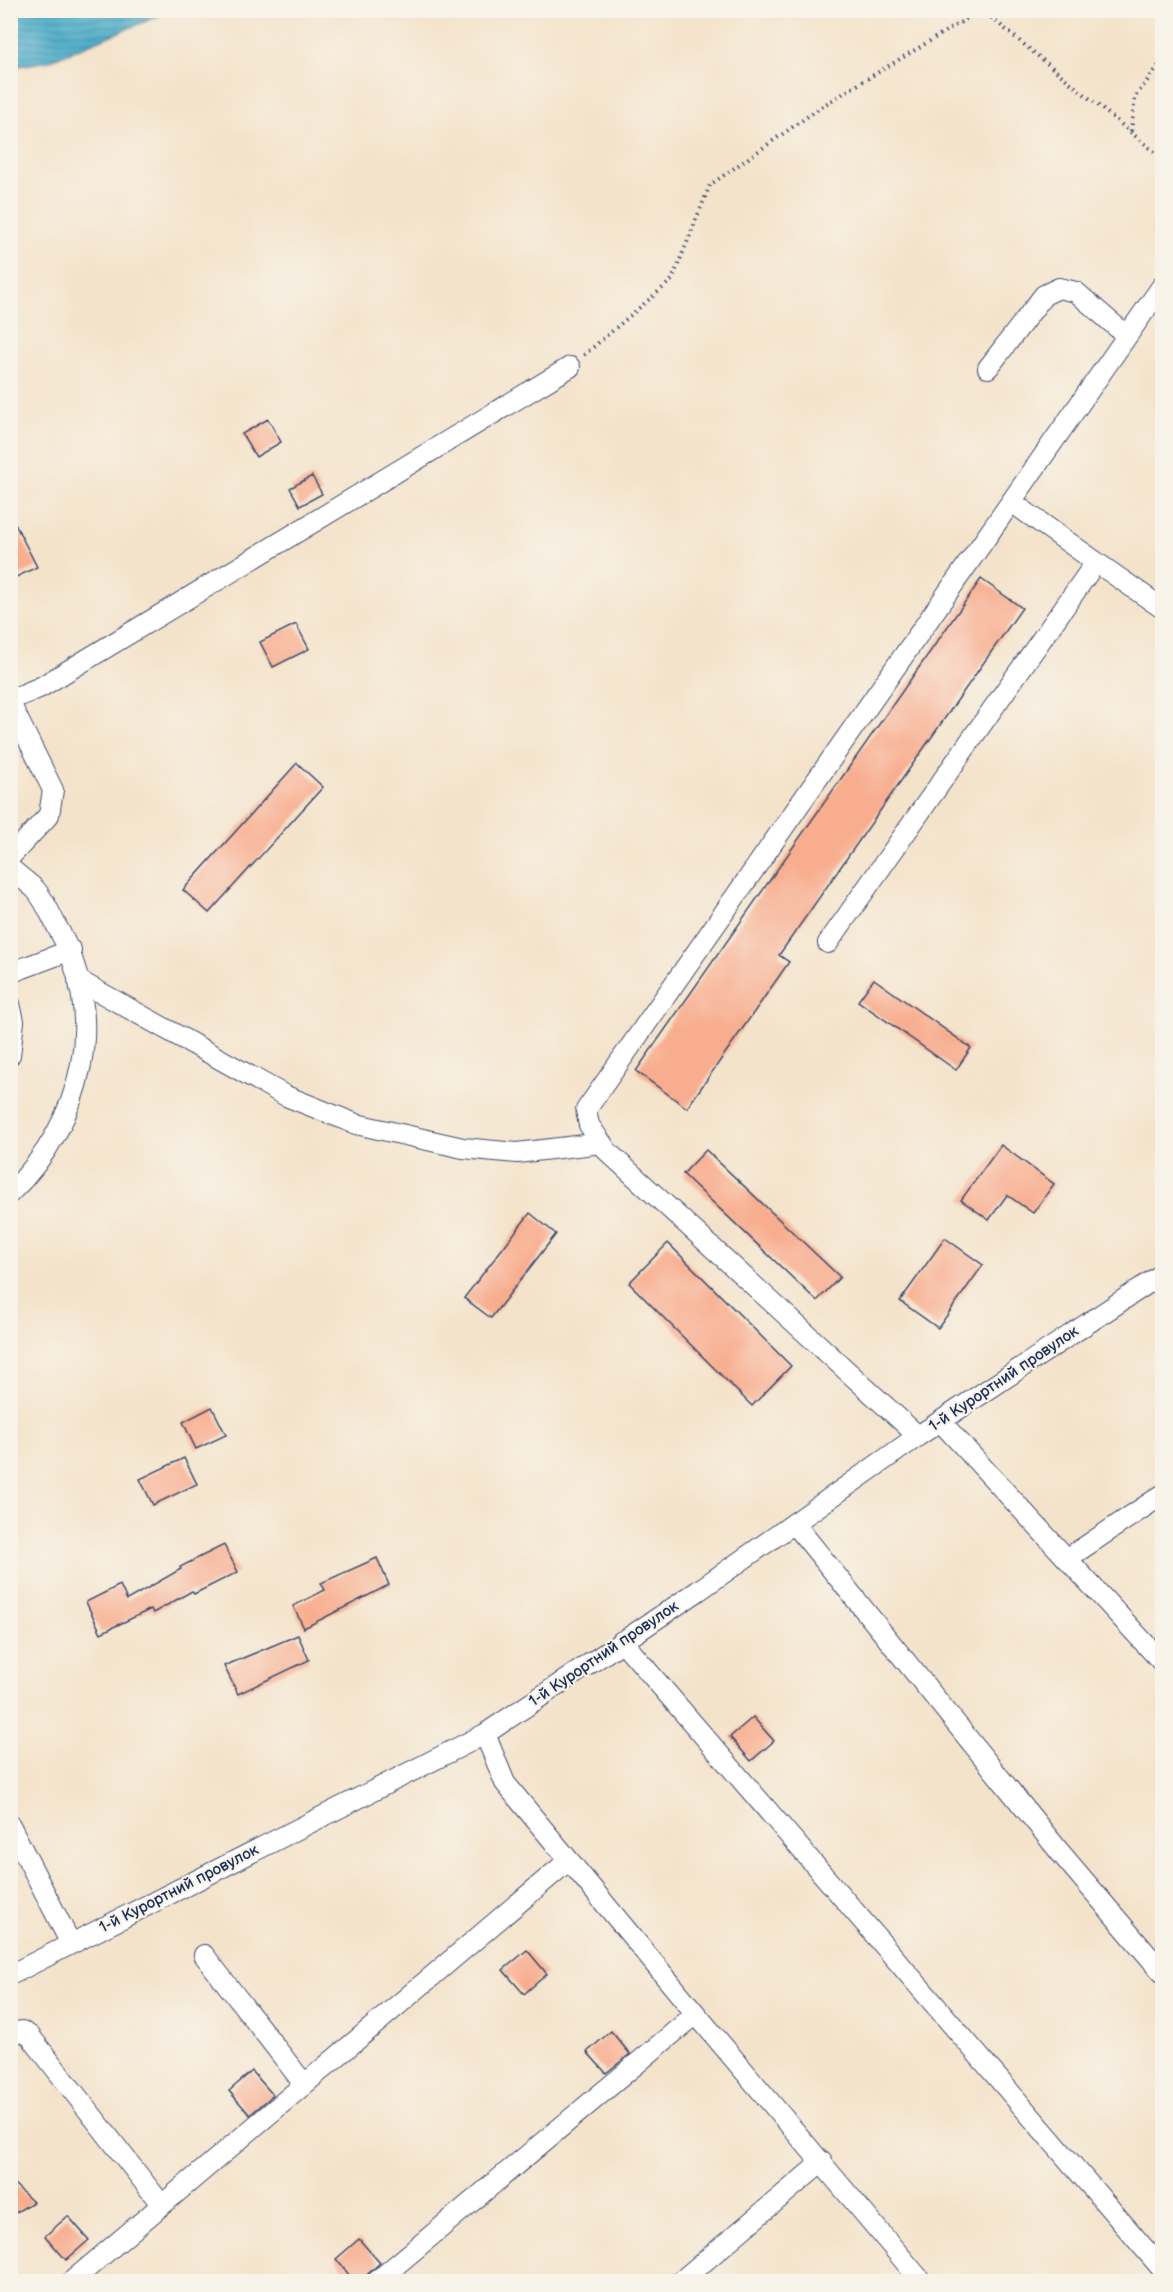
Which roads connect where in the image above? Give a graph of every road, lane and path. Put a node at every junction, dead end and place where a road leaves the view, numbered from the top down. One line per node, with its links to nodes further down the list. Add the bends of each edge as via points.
1 (981, 10): 3 (path); 7 (path, via 824,105 710,184 672,280)
2 (1162, 61): 3 (path, via 1135,97)
3 (1131, 132): 4 (path)
4 (1162, 158)
5 (1162, 286): 6 (street)
6 (1127, 336): 8 (street, via 1077,292 1059,288 1044,295); 9 (street)
7 (570, 368): 12 (street)
8 (988, 368)
9 (1014, 503): 10 (street); 21 (street, via 586,1110 589,1125)
10 (1096, 562): 11 (street); 15 (street)
11 (1162, 608)
12 (10, 702): 13 (street, via 53,790 49,815)
13 (10, 857)
14 (10, 868): 16 (street, via 36,891)
15 (828, 944)
16 (71, 950): 17 (street); 18 (street)
17 (10, 973)
18 (78, 980): 21 (street, via 286,1096 356,1124 463,1148 517,1153); 22 (street, via 85,1014 80,1080 54,1141)
19 (10, 1004): 20 (street, via 14,1021)
20 (10, 1055)
21 (602, 1143): 25 (street)
22 (10, 1193)
23 (1162, 1274): 24 (street, 1-й Курортний провулок)
24 (941, 1422): 25 (street, 1-й Курортний провулок); 28 (street)
25 (918, 1436): 27 (street, 1-й Курортний провулок)
26 (1162, 1495): 28 (street)
27 (794, 1523): 29 (street, 1-й Курортний провулок); 36 (street)
28 (1068, 1558): 30 (street)
29 (622, 1641): 31 (street, 1-й Курортний провулок); 43 (street)
30 (1162, 1662)
31 (485, 1734): 33 (street, via 505,1783); 34 (street, 1-й Курортний провулок)
32 (10, 1825): 34 (street)
33 (568, 1861): 38 (street); 40 (street)
34 (71, 1944): 37 (street, 1-й Курортний провулок)
35 (204, 1955): 40 (street)
36 (1162, 1972)
37 (10, 1975)
38 (696, 2014): 41 (street); 45 (street)
39 (10, 2034): 42 (street, via 22,2031 30,2036)
40 (304, 2084): 42 (street)
41 (822, 2162): 46 (street); 47 (street)
42 (161, 2204): 44 (street)
43 (1162, 2269)
44 (71, 2282)
45 (376, 2282)
46 (680, 2282)
47 (922, 2282)

